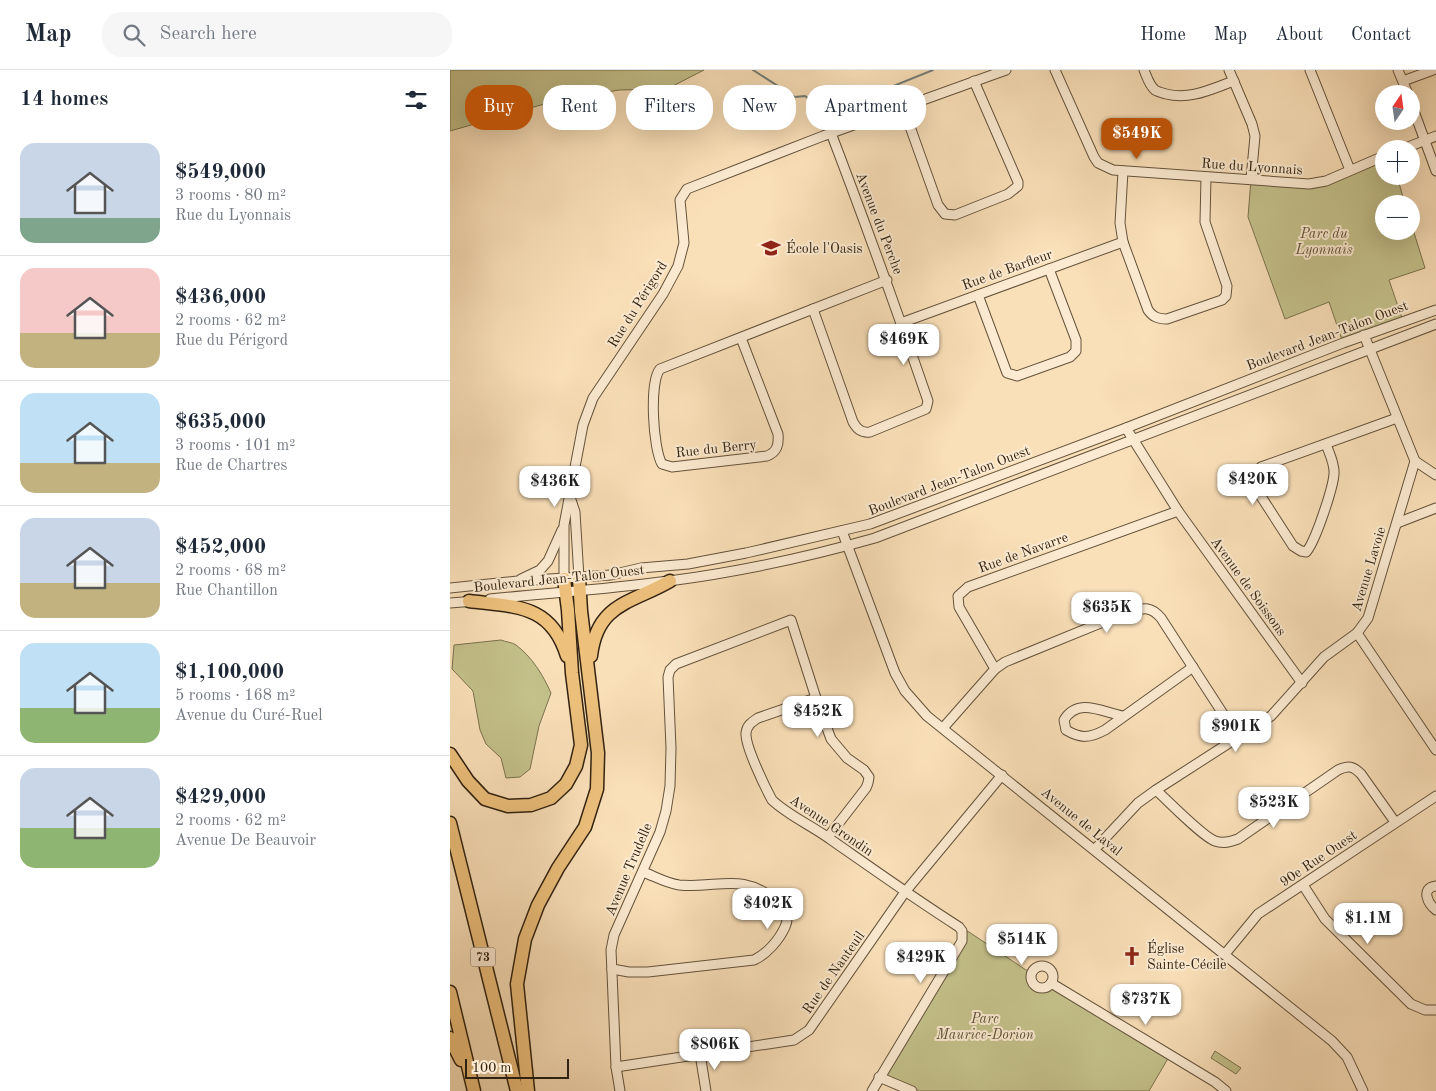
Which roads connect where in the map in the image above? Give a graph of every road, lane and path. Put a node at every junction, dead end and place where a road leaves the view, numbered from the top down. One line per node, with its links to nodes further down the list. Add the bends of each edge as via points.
1 (1006, 70): 10 (street, Rue du Périgord)
2 (1055, 70): 22 (street, Rue du Lyonnais, via 1094,157 1104,168)
3 (1144, 70): 8 (street, via 1154,90 1172,95 1199,94)
4 (1229, 70): 8 (street)
5 (1310, 70): 21 (street)
6 (1398, 70): 9 (street)
7 (1433, 70): 9 (street)
8 (1234, 81): 25 (street, via 1252,124)
9 (1403, 81): 11 (street)
10 (974, 82): 12 (street, Rue du Périgord); 15 (street, via 1018,182 1018,186 1008,194 955,215 945,214 938,205)
11 (1405, 85)
12 (926, 99)
13 (1420, 127): 18 (street)
14 (839, 130): 16 (street, Rue du Périgord)
15 (911, 130)
16 (831, 133): 28 (street, Avenue du Perche); 43 (street, Rue du Périgord, via 687,189 680,200 684,243 678,266 663,294 593,398 583,425)
17 (1436, 136): 18 (street)
18 (1425, 141): 19 (street); 23 (street)
19 (1420, 143)
20 (1375, 160): 21 (street, Rue du Lyonnais)
21 (1350, 170): 25 (street, Rue du Lyonnais, via 1326,181 1309,184)
22 (1123, 171): 24 (street, Rue du Lyonnais); 26 (street, via 1120,196)
23 (1436, 171)
24 (1206, 177): 25 (street, Rue du Lyonnais); 26 (street, via 1205,222 1228,286 1222,300 1167,319 1152,315)
25 (1251, 179)
26 (1123, 242): 27 (street, Rue de Barfleur)
27 (1049, 269): 29 (street, Rue de Barfleur); 29 (street, via 1076,340 1076,351 1070,358 1017,376 1007,373)
28 (887, 280): 30 (street, Rue du Berry); 32 (street, Avenue du Perche)
29 (978, 295): 32 (street, Rue de Barfleur)
30 (813, 309): 32 (street, Avenue du Perche, via 853,422 864,432 928,406); 35 (street, Rue du Berry)
31 (1436, 310): 34 (street, Boulevard Jean-Talon Ouest)
32 (901, 322)
33 (1436, 324): 36 (street, Boulevard Jean-Talon Ouest)
34 (1364, 335): 36 (street); 38 (street, Boulevard Jean-Talon Ouest)
35 (741, 338): 35 (street, Rue du Berry, via 665,366 656,373 653,408 662,464 672,468 773,454 778,434)
36 (1370, 349): 37 (street); 39 (street, Boulevard Jean-Talon Ouest)
37 (1398, 418): 40 (street); 41 (street)
38 (1126, 428): 39 (street, Avenue de Soissons); 48 (street, Boulevard Jean-Talon Ouest, via 870,524)
39 (1134, 440): 45 (street, Avenue de Soissons); 49 (street, Boulevard Jean-Talon Ouest)
40 (1326, 444): 40 (street, via 1260,467 1252,474 1252,484 1293,546 1301,552 1306,552 1312,542 1332,484 1334,467)
41 (1415, 461): 42 (street); 46 (street, Avenue Lavoie)
42 (1436, 475)
43 (570, 497): 47 (street, Rue du Périgord); 53 (street, Rue du Périgord, via 575,512)
44 (1436, 508): 46 (street)
45 (1178, 511): 60 (street, Rue de Navarre, via 962,590 958,596 959,607); 62 (street, Avenue de Soissons)
46 (1397, 523): 58 (street, Avenue Lavoie, via 1368,618)
47 (564, 525): 50 (street, Rue du Périgord); 51 (street, via 548,561 540,570)
48 (842, 531): 49 (street, Avenue de Laval); 53 (street, Boulevard Jean-Talon Ouest, via 688,564 641,568)
49 (848, 546): 52 (street, Boulevard Jean-Talon Ouest); 66 (street, Avenue de Laval, via 895,673 905,691 927,716)
50 (564, 579): 51 (street, Boulevard Jean-Talon Ouest); 53 (street, Boulevard Jean-Talon Ouest); 55 (highway)
51 (518, 581): 54 (street, Boulevard Jean-Talon Ouest)
52 (670, 581): 53 (street, Boulevard Jean-Talon Ouest); 63 (highway, via 622,603 610,613 594,638)
53 (579, 584): 55 (street, Boulevard Jean-Talon Ouest); 63 (highway)
54 (450, 588)
55 (566, 592): 56 (street, Boulevard Jean-Talon Ouest); 61 (highway)
56 (469, 601): 57 (street, Boulevard Jean-Talon Ouest); 61 (highway, via 516,607 534,612 547,621 559,634)
57 (450, 603)
58 (1357, 633): 62 (street, via 1324,657); 68 (street, Avenue Lavoie)
59 (1193, 667): 60 (street, via 1155,611 1140,609 1005,662); 65 (street); 67 (street)
60 (995, 669): 66 (street)
61 (572, 673): 69 (highway, via 581,746 576,766 566,784 551,798 531,805 508,806 485,799)
62 (1302, 683): 67 (street, via 1271,716)
63 (590, 684): 94 (highway, via 598,754 597,789 584,827 538,905 525,939 517,984)
64 (816, 698): 75 (street, via 831,739 869,777 866,788); 75 (street, Avenue Grondin, via 758,718 750,723 746,733 772,800); 77 (street, Avenue Trudelle, via 791,620 685,659 670,670 670,786 660,832)
65 (1123, 716): 65 (street, via 1105,730 1084,737 1066,730 1064,720 1076,708 1083,707)
66 (943, 728): 70 (street, Avenue de Laval)
67 (1238, 738): 71 (street)
68 (1436, 750)
69 (450, 754)
70 (1002, 775): 76 (street, Avenue de Laval); 80 (street, Rue de Nanteuil)
71 (1156, 790): 73 (street, via 1209,838 1221,843 1238,839 1338,770 1350,766 1361,774); 76 (street, via 1138,803)
72 (1436, 796): 73 (street, 90e Rue Ouest)
73 (1395, 822): 78 (street, 90e Rue Ouest)
74 (450, 824): 93 (highway, 73)
75 (828, 837): 80 (street, Avenue Grondin)
76 (1095, 849): 82 (street, Avenue de Laval)
77 (643, 872): 83 (street, Avenue Trudelle, via 614,935); 83 (street, via 679,885 731,882 758,888 784,906 788,913 786,924 767,952 754,960 648,972)
78 (1303, 886): 82 (street, 90e Rue Ouest, via 1258,914); 86 (street, via 1325,919 1410,1004)
79 (1436, 886): 81 (street, via 1432,886 1426,896)
80 (905, 892): 88 (street, Rue de Nanteuil, via 809,1030 794,1040); 90 (street, Avenue Grondin, via 959,927 963,938)
81 (1436, 910)
82 (1225, 954): 100 (street, Avenue de Laval, via 1332,1041 1347,1057)
83 (612, 969): 89 (street, Avenue Trudelle)
84 (1051, 983): 99 (street)
85 (450, 992): 91 (highway)
86 (1436, 1010)
87 (450, 1038): 91 (highway)
88 (700, 1054): 89 (street, Rue de Nanteuil); 96 (street)
89 (616, 1067): 95 (street, Avenue Trudelle)
90 (879, 1077): 97 (street); 98 (street)
91 (470, 1078): 92 (highway)
92 (474, 1091)
93 (517, 1091)
94 (528, 1091)
95 (620, 1091)
96 (706, 1091)
97 (872, 1091)
98 (912, 1091)
99 (1226, 1091)
100 (1363, 1091)

